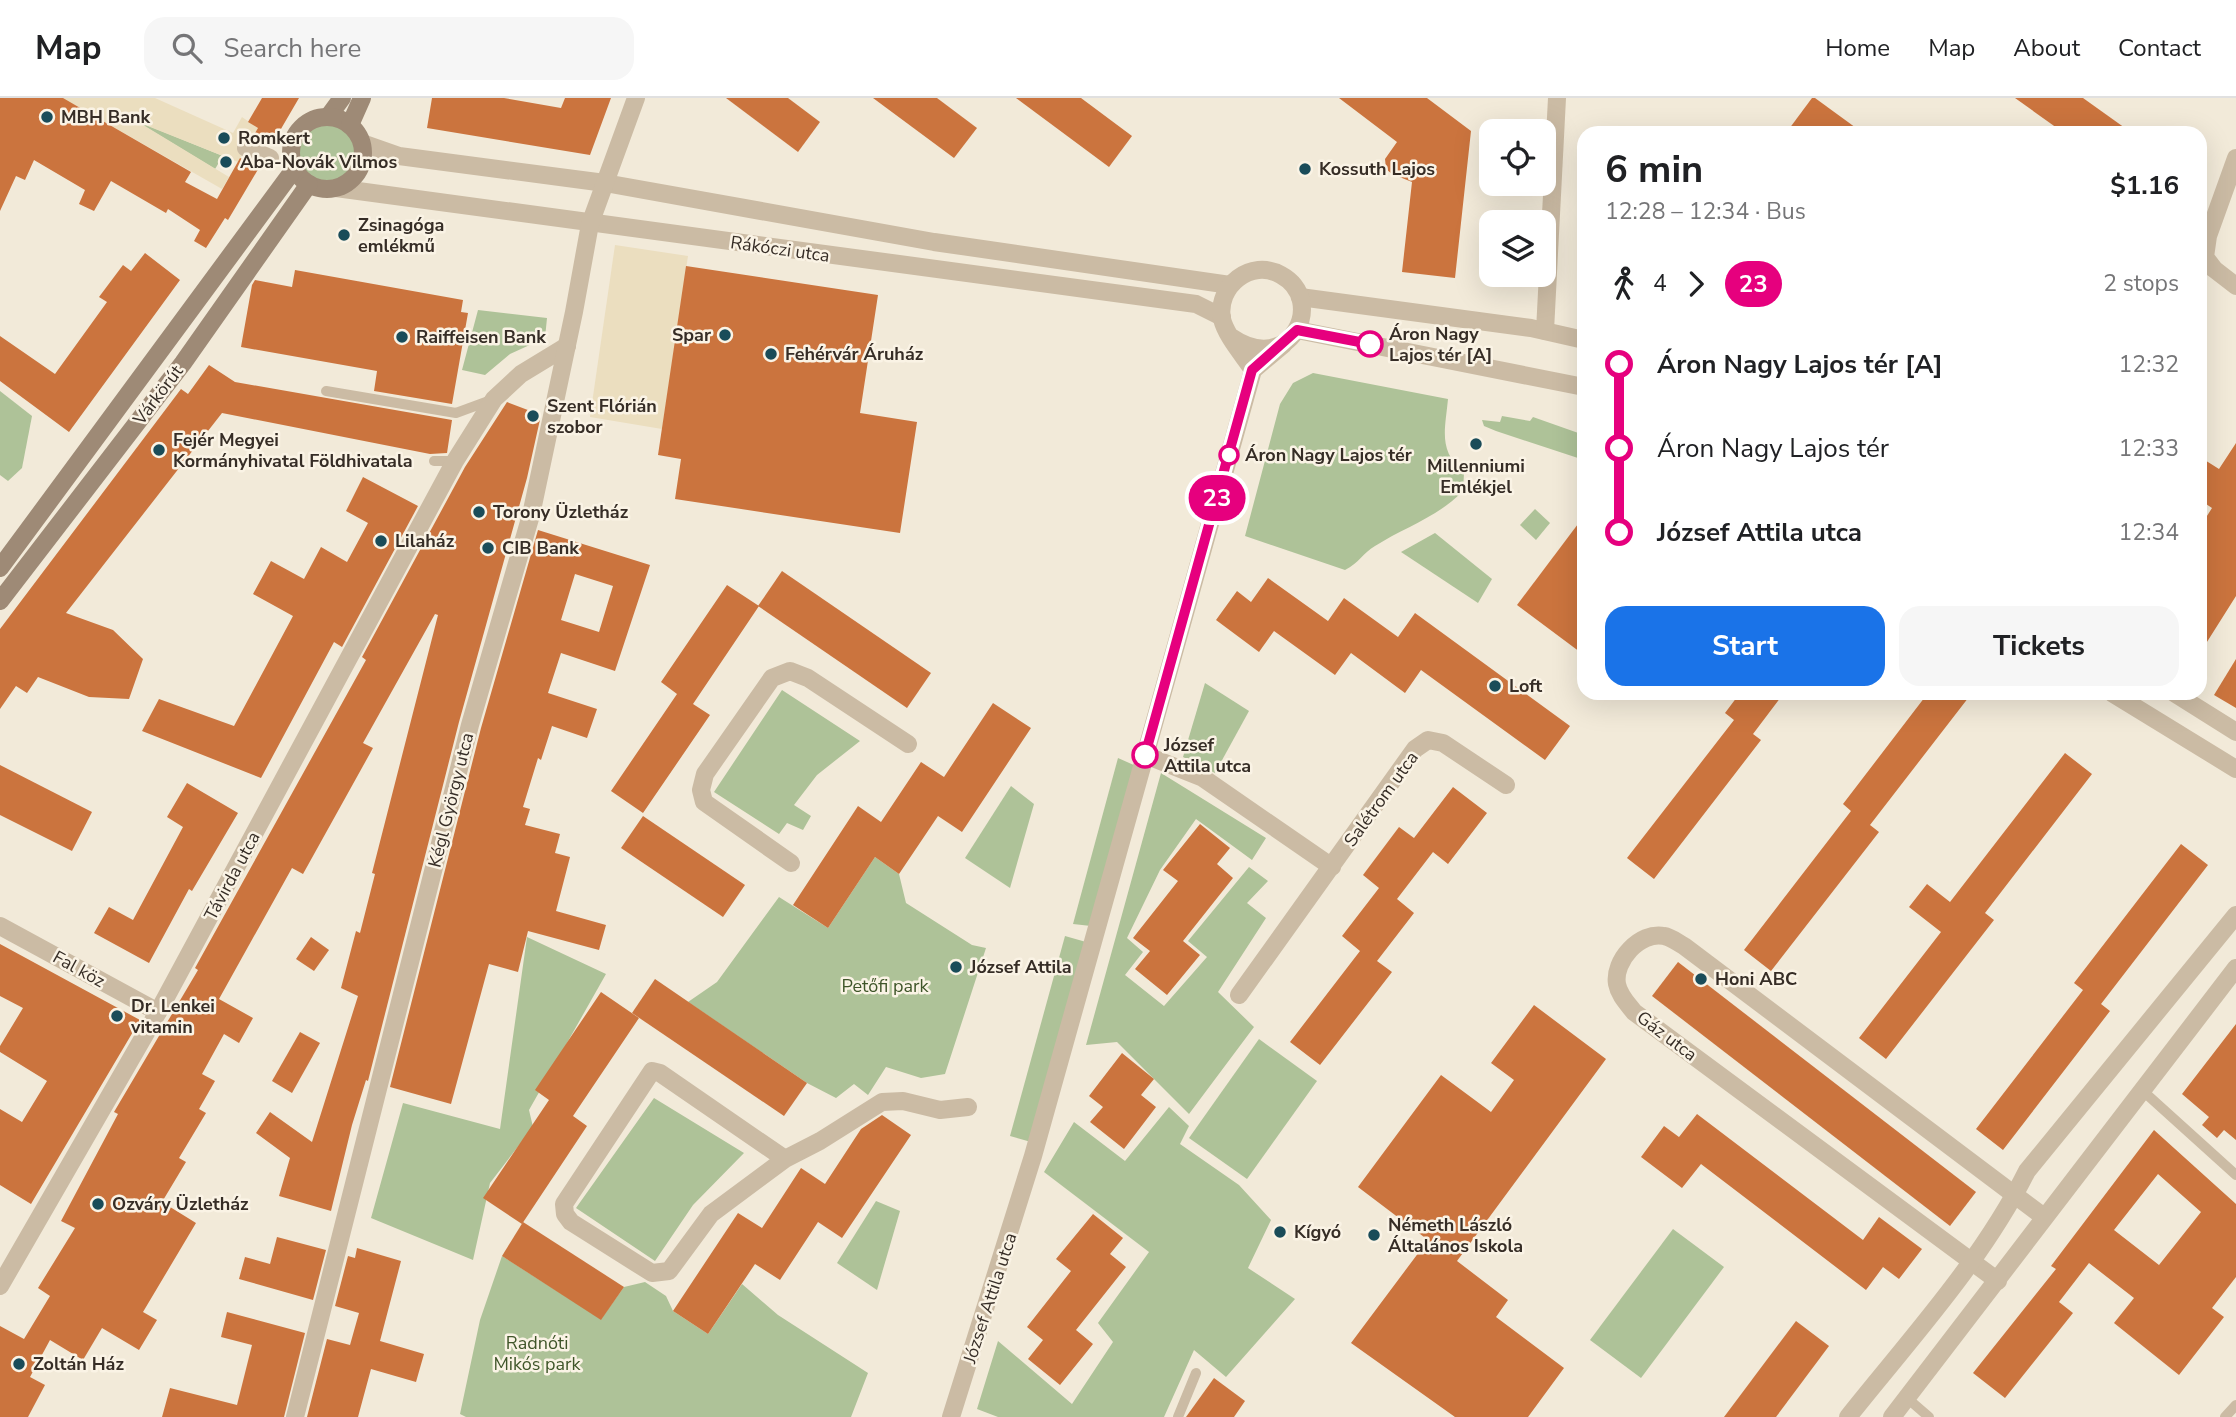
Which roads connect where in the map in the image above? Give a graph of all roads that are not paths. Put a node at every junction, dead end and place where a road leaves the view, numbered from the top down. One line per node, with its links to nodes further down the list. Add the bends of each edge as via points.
1 (342, 98): 5 (street)
2 (362, 98): 6 (street)
3 (636, 98): 12 (street, Kégl György utca)
4 (1557, 98): 23 (street)
5 (328, 117): 6 (street); 11 (street, via 305,124 297,133 292,144)
6 (350, 125): 7 (street)
7 (362, 144): 12 (street, Rákóczi utca, via 400,156); 14 (street, via 361,166)
8 (246, 149): 9 (street)
9 (270, 158)
10 (2236, 158): 16 (street)
11 (295, 168): 13 (street); 34 (street, Várkörút)
12 (605, 183): 15 (street, Kégl György utca); 18 (street, Rákóczi utca, via 934,242)
13 (309, 184): 14 (street); 35 (street, Várkörút, via 183,363)
14 (336, 188): 15 (street, Rákóczi utca)
15 (590, 224): 21 (street, Rákóczi utca, via 1196,304); 27 (street, Kégl György utca)
16 (2207, 246)
17 (2207, 259): 19 (street)
18 (1230, 285): 20 (street, via 1240,276 1268,270 1282,275); 21 (street)
19 (2236, 286)
20 (1300, 297): 22 (street); 23 (street)
21 (1222, 317): 24 (street)
22 (1297, 330): 26 (street); 29 (street)
23 (1545, 331): 25 (street)
24 (1231, 337): 26 (street, via 1247,348 1266,351); 28 (street)
25 (1577, 338)
26 (1284, 344): 28 (street)
27 (567, 346): 31 (street, Távirda utca, via 521,374); 62 (street, Kégl György utca, via 531,515 470,725)
28 (1252, 370): 40 (street, József Attila utca)
29 (1577, 386)
30 (326, 391): 31 (lane, via 456,412)
31 (494, 399): 33 (street, Távirda utca)
32 (434, 461): 33 (lane)
33 (455, 461): 49 (street, Távirda utca)
34 (0, 568)
35 (0, 601)
36 (2123, 700): 41 (street)
37 (2185, 700): 38 (street)
38 (2236, 732)
39 (908, 744): 43 (street, via 808,678 790,671 772,678 705,774 701,790 704,802)
40 (1145, 755): 44 (street, via 1203,778); 63 (street, József Attila utca, via 1033,1156)
41 (2236, 769)
42 (1506, 785): 44 (street, Salétrom utca, via 1443,743 1428,740 1415,749)
43 (791, 863)
44 (1332, 867): 48 (street, Salétrom utca)
45 (2236, 915): 54 (street, via 2027,1171)
46 (0, 926): 49 (street, Fal köz)
47 (2236, 968): 50 (street)
48 (1239, 995)
49 (158, 1012): 58 (street, Távirda utca)
50 (2143, 1091): 53 (lane); 55 (street)
51 (968, 1107): 52 (street, via 940,1110 903,1101 882,1102)
52 (785, 1159): 52 (street, via 711,1214 669,1270 652,1273 565,1214 564,1204 652,1071)
53 (2236, 1175)
54 (2015, 1195): 55 (street, Gáz utca); 56 (street); 56 (street, Gáz utca, via 1665,936 1651,936 1635,944 1618,967 1622,998 1634,1012)
55 (2044, 1217): 57 (street)
56 (1970, 1261): 57 (street, Gáz utca); 65 (street)
57 (1998, 1281): 60 (street)
58 (0, 1286)
59 (1195, 1373): 64 (lane)
60 (1907, 1398): 66 (street); 67 (lane)
61 (2236, 1405): 68 (lane)
62 (295, 1417)
63 (951, 1417)
64 (1178, 1417)
65 (1848, 1417)
66 (1892, 1417)
67 (1929, 1417)
68 (2225, 1417)

